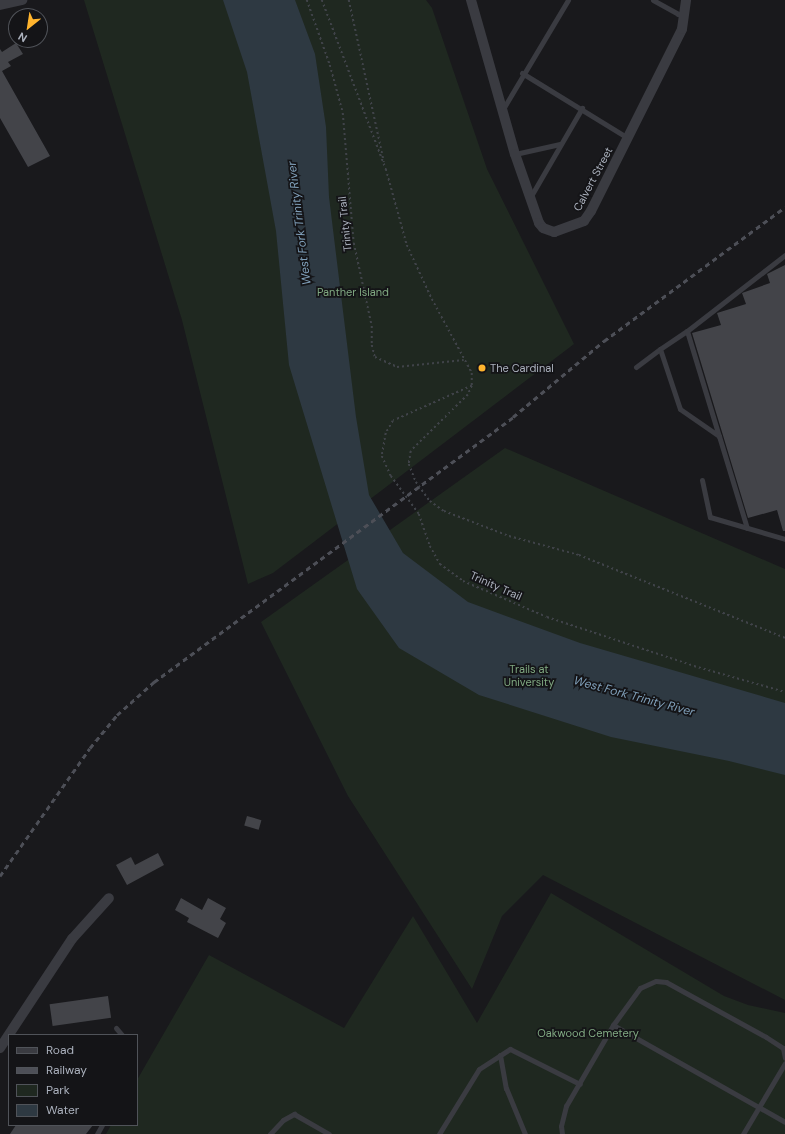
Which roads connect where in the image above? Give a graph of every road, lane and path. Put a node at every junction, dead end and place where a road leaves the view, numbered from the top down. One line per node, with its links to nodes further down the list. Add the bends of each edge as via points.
1 (22, 0): 9 (street)
2 (307, 0): 22 (path, Trinity Trail, via 330,65 342,113 354,243 372,326 375,356 397,367)
3 (322, 0): 17 (path)
4 (349, 0): 17 (path)
5 (471, 0): 13 (street, Calvert Street)
6 (568, 0): 11 (lane)
7 (653, 0): 10 (lane, via 678,14)
8 (686, 0): 10 (street, Calvert Street)
9 (0, 5)
10 (686, 15): 14 (street, Calvert Street, via 682,30)
11 (522, 73): 12 (lane); 13 (lane)
12 (582, 108): 14 (lane); 15 (lane)
13 (502, 110): 16 (street, Calvert Street)
14 (628, 138): 18 (street, Calvert Street, via 584,221 560,231 548,231 539,223)
15 (560, 144): 16 (lane); 18 (lane)
16 (515, 154): 18 (street, Calvert Street)
17 (386, 169): 22 (path, via 407,245)
18 (530, 197)
19 (785, 255): 20 (lane)
20 (687, 331): 21 (lane); 25 (lane)
21 (660, 349): 23 (lane); 25 (lane, via 680,409)
22 (464, 360): 24 (path, via 472,373)
23 (636, 367)
24 (472, 386): 29 (path, via 458,407 434,426 411,451 409,464 416,482 430,501 444,511 474,523 508,536 579,555); 30 (path, Trinity Trail, via 393,421 386,433 382,456 391,476 419,514 430,546 440,564 463,580 547,617 694,666)
25 (719, 436): 27 (lane)
26 (702, 480): 27 (lane, via 710,518)
27 (746, 528): 28 (lane)
28 (785, 539)
29 (785, 638)
30 (785, 692)
31 (108, 898): 34 (street, via 72,939)
32 (613, 1025): 39 (lane, via 640,988 656,981 666,982 766,1037 783,1048); 41 (lane); 42 (lane)
33 (116, 1028): 35 (lane)
34 (9, 1034)
35 (121, 1034)
36 (8, 1036): 37 (street)
37 (0, 1048)
38 (500, 1055): 41 (lane, via 510,1050); 46 (lane, via 479,1070); 47 (lane, via 506,1088)
39 (785, 1058)
40 (785, 1063): 42 (lane)
41 (580, 1084): 48 (lane, via 566,1106 561,1126)
42 (758, 1106): 43 (lane); 49 (lane)
43 (785, 1122)
44 (270, 1134): 45 (lane, via 283,1120 294,1114)
45 (329, 1134)
46 (439, 1134)
47 (525, 1134)
48 (562, 1134)
49 (743, 1134)

